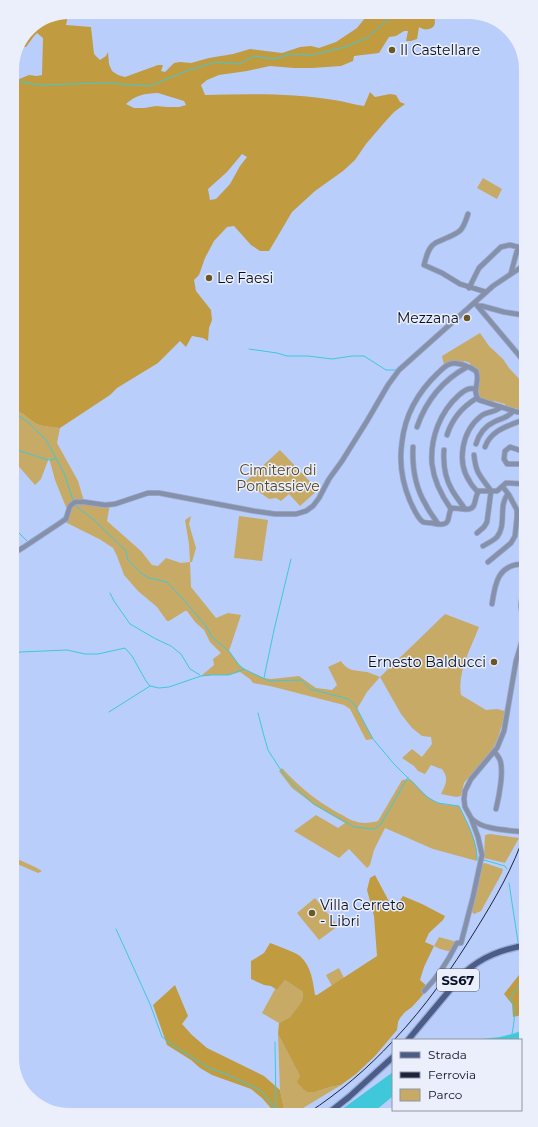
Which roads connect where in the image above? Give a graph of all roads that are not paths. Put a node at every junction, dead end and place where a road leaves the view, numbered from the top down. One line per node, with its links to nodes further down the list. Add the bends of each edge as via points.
1 (468, 214): 4 (street, via 465,224 458,233 433,244 424,264)
2 (519, 268): 3 (street)
3 (511, 273): 4 (street, via 518,248 506,245 479,268); 5 (street)
4 (469, 288): 5 (street)
5 (486, 292): 6 (street)
6 (478, 304): 7 (street); 8 (street); 35 (street, via 399,370 319,498 306,511 296,514 275,514 159,493 148,493 115,504 75,502 70,506 66,519)
7 (519, 314)
8 (519, 352)
9 (467, 367): 10 (street, via 477,372); 16 (street, via 436,392 425,408); 32 (street, via 451,363 436,374 415,402 403,435 401,460 408,496 421,520)
10 (476, 389): 11 (street); 30 (street, via 466,389 451,403 440,419 435,435 432,461 435,478)
11 (477, 398): 12 (street); 17 (street, via 458,413)
12 (501, 407): 13 (street); 28 (street, via 476,420 463,446 465,471)
13 (513, 411): 14 (street); 18 (street, via 487,427)
14 (519, 412)
15 (519, 422): 20 (street, via 497,431)
16 (417, 427)
17 (447, 436)
18 (476, 444)
19 (413, 447): 32 (street, via 413,467 417,485)
20 (485, 447)
21 (444, 450): 31 (street, via 446,476)
22 (519, 450): 24 (street, via 510,447 505,451 504,459 507,464)
23 (474, 455): 27 (street, via 478,473)
24 (519, 464)
25 (519, 484): 26 (street, via 507,483)
26 (503, 486): 27 (street, via 498,491); 29 (street)
27 (491, 491): 28 (street); 33 (street, via 488,521)
28 (478, 492): 31 (street, via 474,506)
29 (508, 494): 34 (street, via 504,499 500,532 495,539); 36 (street, via 517,511 515,537)
30 (451, 509): 31 (street); 32 (street, via 444,524)
31 (465, 509)
32 (436, 524)
33 (477, 533)
34 (483, 546)
35 (19, 550)
36 (488, 562)
37 (519, 564): 38 (street, via 511,566 499,576)
38 (492, 604)
39 (519, 651): 40 (street, via 502,736)
40 (495, 752): 41 (street, via 501,765 500,795); 42 (street, via 466,788 464,803)
41 (496, 809)
42 (471, 818): 43 (street); 45 (street)
43 (479, 825): 44 (street); 45 (street)
44 (485, 827): 46 (street); 47 (street)
45 (476, 831): 47 (street)
46 (519, 832)
47 (478, 837): 49 (street, via 481,862 462,943 457,943 444,967)
48 (519, 946): 50 (main road, SS67, via 493,953 471,966)
49 (424, 991)
50 (409, 1039)
51 (392, 1057): 52 (main road)
52 (335, 1108)

